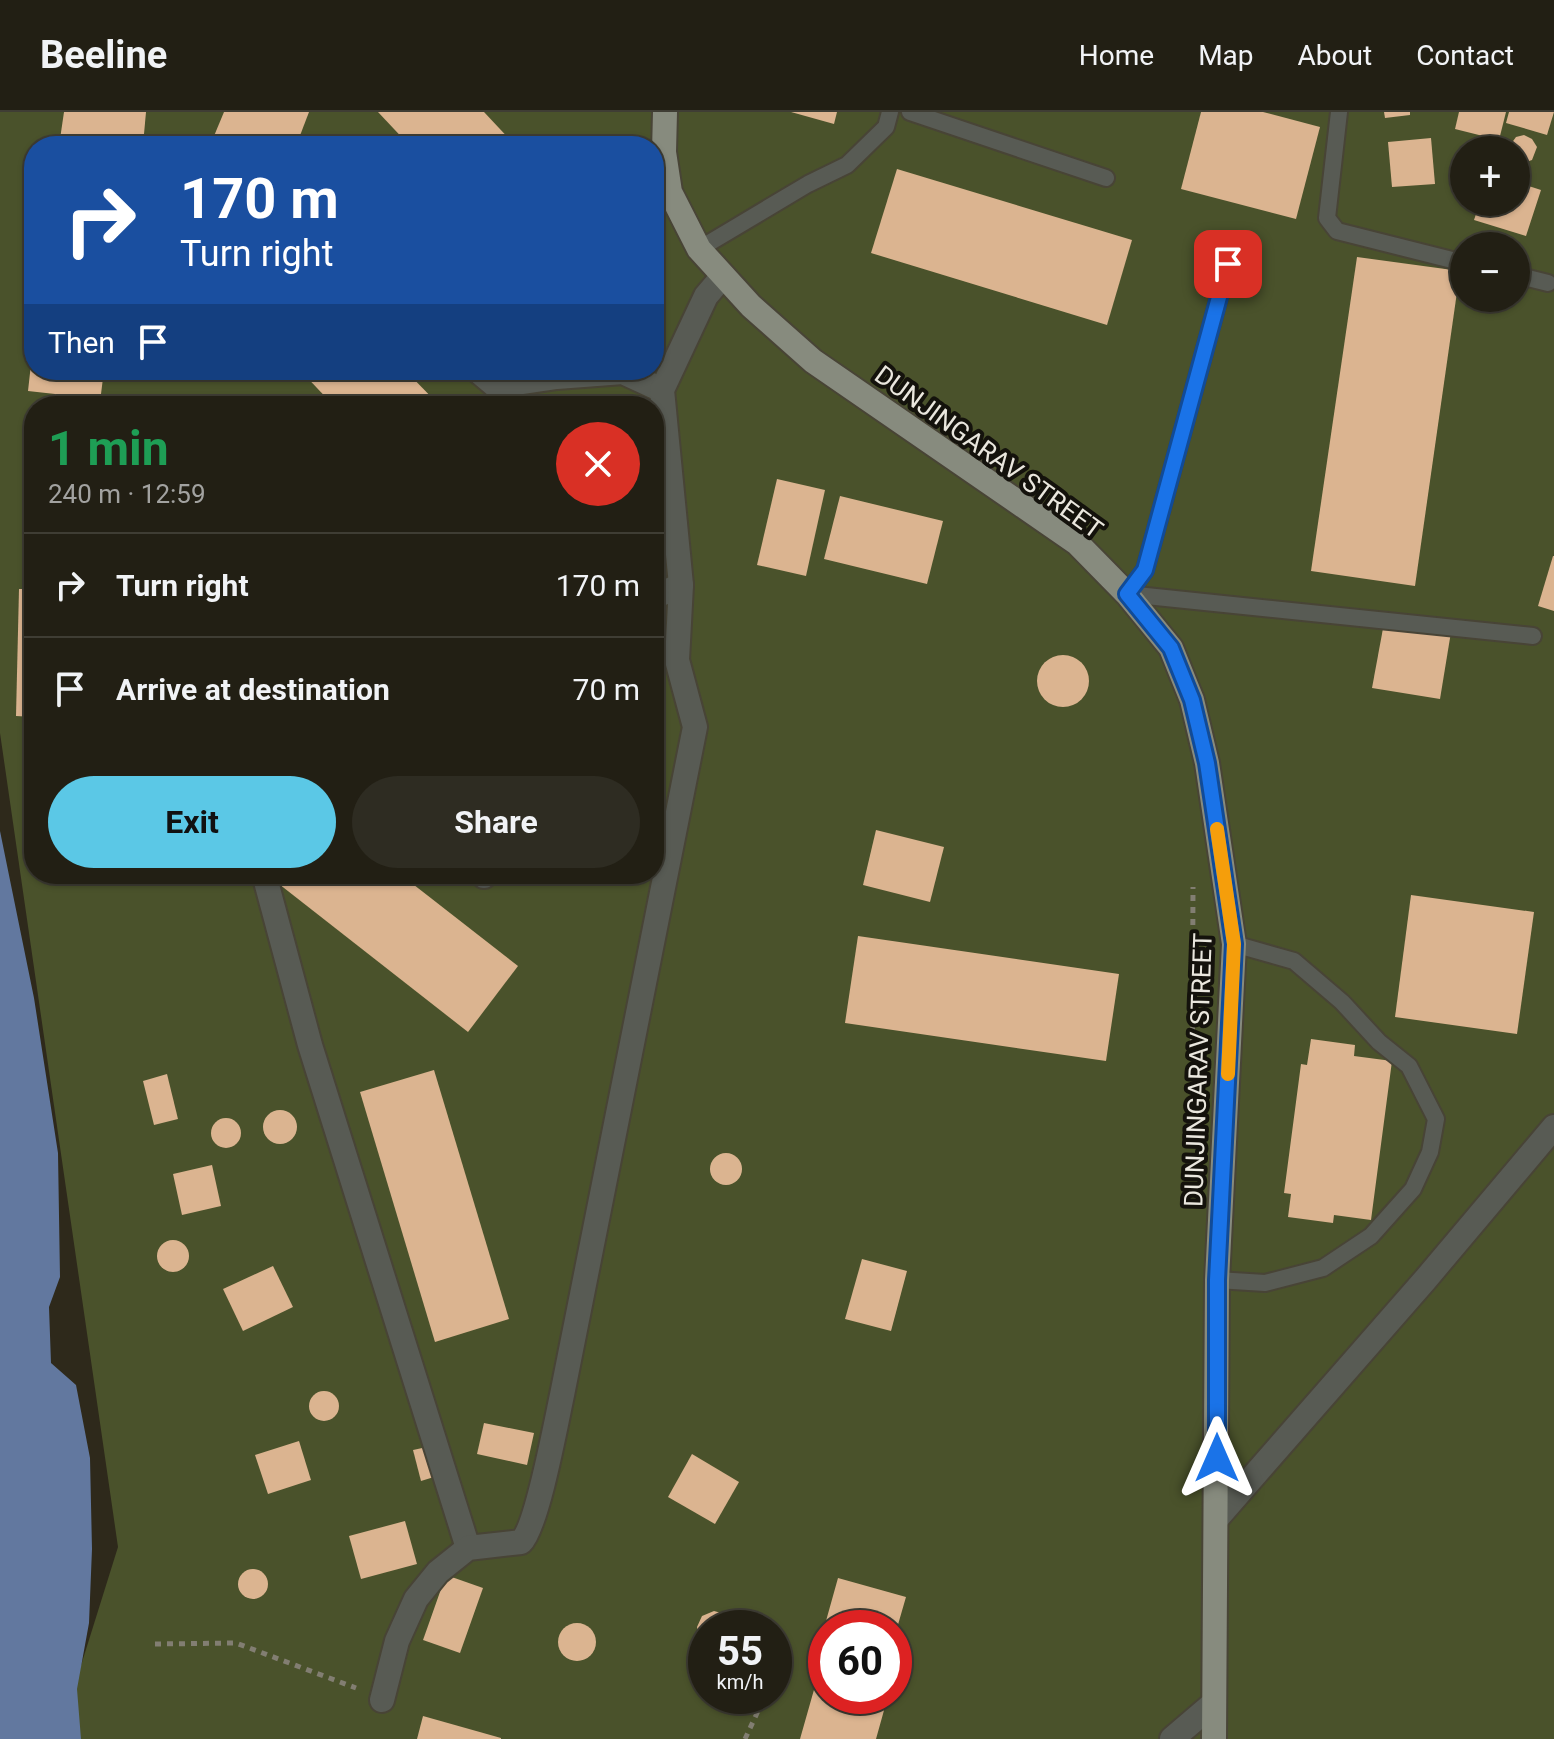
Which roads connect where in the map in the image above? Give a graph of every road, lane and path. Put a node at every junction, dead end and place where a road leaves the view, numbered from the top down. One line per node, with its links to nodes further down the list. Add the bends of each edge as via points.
1 (665, 112): 6 (main road, DUNJINGARAV STREET, via 670,192)
2 (890, 112): 6 (lane, via 886,127 847,165)
3 (910, 112): 5 (lane)
4 (1339, 112): 7 (lane, via 1327,218 1337,231)
5 (1106, 178)
6 (699, 249): 9 (main road, DUNJINGARAV STREET)
7 (1450, 259)
8 (1228, 264): 20 (lane, via 1145,570)
9 (723, 276): 15 (street, via 706,296); 20 (main road, DUNJINGARAV STREET, via 813,361 1077,543)
10 (1530, 278): 11 (lane)
11 (1548, 283)
12 (489, 380): 13 (street, via 496,386)
13 (523, 380)
14 (640, 380): 15 (street)
15 (662, 390): 16 (street)
16 (663, 396)
17 (664, 411): 18 (street)
18 (681, 585): 19 (street); 22 (street, via 677,660 695,727)
19 (664, 593)
20 (1127, 594): 21 (lane); 26 (main road, DUNJINGARAV STREET, via 1171,648 1192,700 1207,763)
21 (1533, 636)
22 (664, 883)
23 (267, 884): 31 (street, via 310,1045)
24 (664, 884): 31 (street, via 562,1395 527,1536 512,1545)
25 (1193, 884): 28 (path)
26 (1234, 944): 29 (main road, DUNJINGARAV STREET); 29 (lane, via 1294,961 1342,1002 1409,1066 1436,1119 1430,1152 1413,1189 1371,1236 1323,1268 1265,1283)
27 (1554, 1127): 30 (street)
28 (1191, 1137)
29 (1217, 1280): 30 (main road, DUNJINGARAV STREET)
30 (1217, 1518): 34 (main road, DUNJINGARAV STREET)
31 (468, 1548): 33 (street, via 416,1599 397,1641)
32 (155, 1644): 33 (path, via 236,1643)
33 (382, 1700)
34 (1213, 1704): 37 (street); 38 (main road, DUNJINGARAV STREET)
35 (757, 1714): 36 (path)
36 (745, 1739)
37 (1172, 1739)
38 (1214, 1739)

